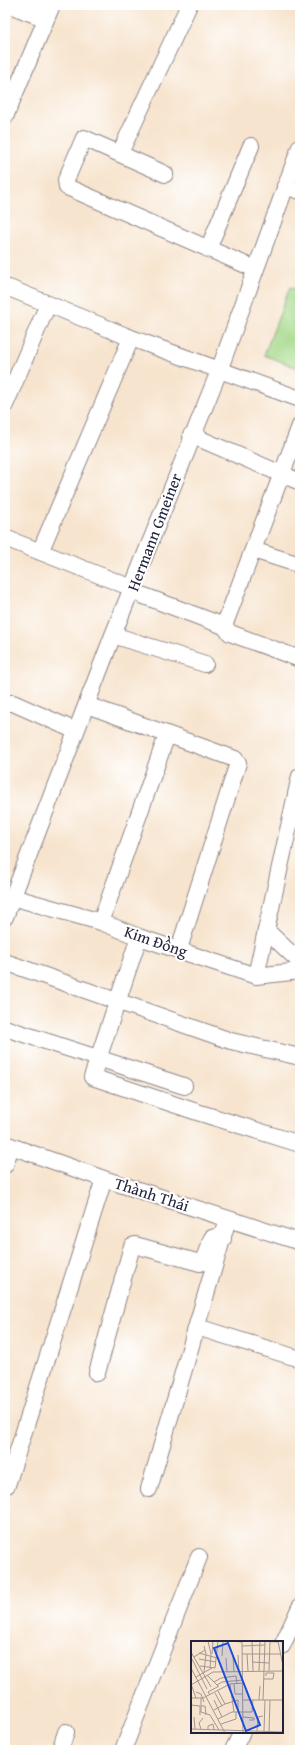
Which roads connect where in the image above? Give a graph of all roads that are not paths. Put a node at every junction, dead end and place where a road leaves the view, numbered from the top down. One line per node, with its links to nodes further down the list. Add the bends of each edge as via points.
1 (10, 5): 3 (street)
2 (189, 5): 7 (street)
3 (49, 12): 4 (street)
4 (5, 117)
5 (251, 146): 11 (street)
6 (300, 147): 9 (street, Hermann Gmeiner)
7 (120, 153): 8 (street); 11 (street, via 84,138 66,180 67,187)
8 (165, 174)
9 (285, 186): 10 (street); 12 (street, Hermann Gmeiner)
10 (300, 192)
11 (208, 249): 12 (street)
12 (255, 269): 16 (street, Hermann Gmeiner)
13 (5, 288): 14 (street)
14 (48, 304): 15 (street); 18 (street)
15 (131, 338): 16 (street); 25 (street)
16 (219, 371): 17 (street); 20 (street, Hermann Gmeiner)
17 (300, 399)
18 (5, 405)
19 (300, 426): 21 (street)
20 (192, 435): 21 (street); 27 (street, Hermann Gmeiner)
21 (280, 475): 22 (street); 24 (street)
22 (300, 482)
23 (5, 538): 25 (street)
24 (253, 550): 26 (street); 28 (street)
25 (40, 552): 27 (street)
26 (300, 565)
27 (132, 590): 28 (street); 29 (street, Hermann Gmeiner)
28 (224, 626): 30 (street, via 230,633)
29 (113, 635): 31 (street); 33 (street, Hermann Gmeiner)
30 (300, 659)
31 (205, 664)
32 (5, 703): 34 (street, via 13,703)
33 (87, 705): 34 (street, Hermann Gmeiner); 35 (street)
34 (76, 731): 37 (street, Hermann Gmeiner)
35 (167, 735): 39 (street); 42 (street, via 235,759 238,763)
36 (300, 776): 40 (street)
37 (12, 897): 38 (street, Hermann Gmeiner); 39 (street, Kim Đồng)
38 (5, 917)
39 (101, 922): 41 (street, Kim Đồng)
40 (266, 930): 44 (street); 46 (street)
41 (139, 937): 42 (street, Kim Đồng); 47 (street)
42 (179, 949): 46 (street, Kim Đồng)
43 (5, 962): 47 (street)
44 (300, 962)
45 (300, 972): 46 (street, Kim Đồng)
46 (256, 976)
47 (117, 1001): 49 (street, via 231,1041); 50 (street)
48 (5, 1028): 50 (street)
49 (300, 1057)
50 (97, 1059): 51 (street); 52 (street, via 92,1077)
51 (184, 1086)
52 (300, 1144)
53 (8, 1145): 54 (street); 55 (street, Thành Thái)
54 (5, 1165)
55 (104, 1179): 56 (street, Thành Thái); 62 (street)
56 (228, 1219): 57 (street); 58 (street, Thành Thái)
57 (223, 1239): 59 (street); 61 (street, via 212,1238 200,1263 132,1246)
58 (300, 1242)
59 (197, 1327): 60 (street); 63 (street)
60 (300, 1359)
61 (97, 1373)
62 (7, 1485)
63 (149, 1489)
64 (200, 1557): 70 (street)
65 (300, 1607): 66 (street)
66 (283, 1644)
67 (66, 1732): 69 (street)
68 (242, 1733): 71 (street)
69 (60, 1750)
70 (122, 1750)
71 (234, 1750)

